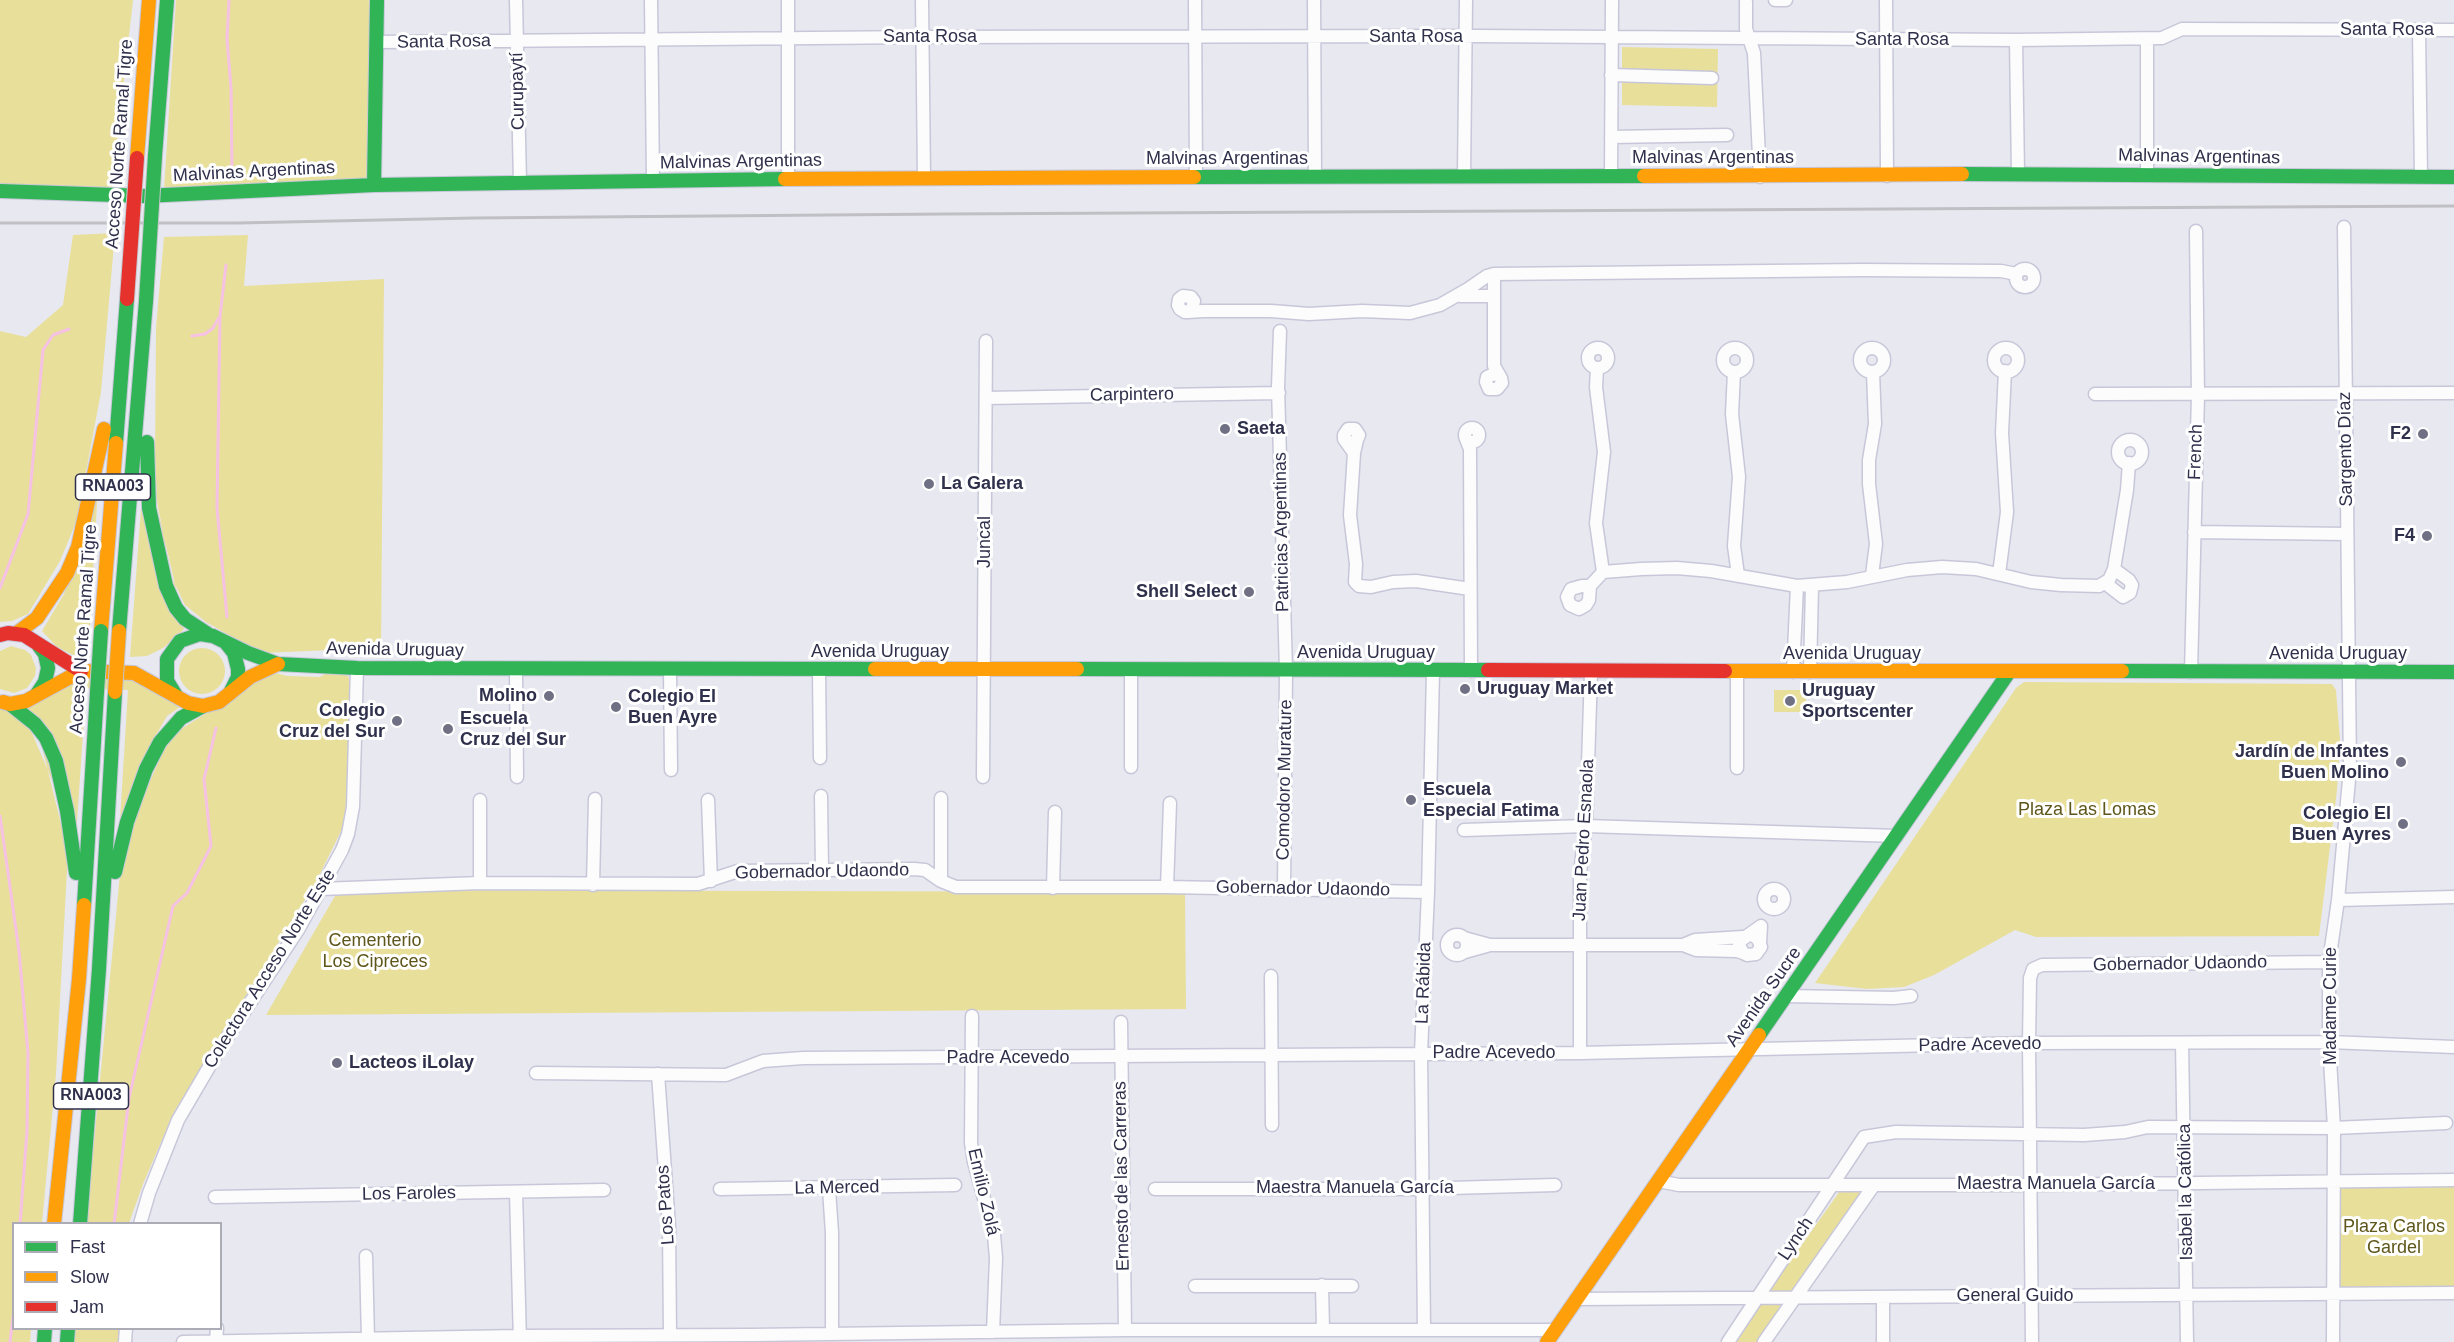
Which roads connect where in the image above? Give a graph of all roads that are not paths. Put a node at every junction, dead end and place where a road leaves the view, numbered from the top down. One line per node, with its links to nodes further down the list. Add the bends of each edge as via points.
1 (149, 0): 62 (main road, Acceso Norte Ramal Tigre / RNA003, bridge)
2 (167, 0): 63 (main road, Acceso Norte Ramal Tigre / RNA003, bridge)
3 (377, 0): 30 (main road)
4 (516, 0): 29 (street, Curupaytí)
5 (651, 0): 26 (street)
6 (788, 0): 23 (street)
7 (922, 0): 19 (street)
8 (1195, 0): 20 (street)
9 (1314, 0): 21 (street)
10 (1466, 0): 22 (street)
11 (1612, 0): 18 (street)
12 (1775, 0): 13 (street)
13 (1786, 0)
14 (1886, 0): 27 (street)
15 (1746, 1): 24 (street)
16 (2454, 30): 17 (street, Santa Rosa)
17 (2419, 31): 25 (street, Santa Rosa, via 2182,29 2162,38); 43 (street)
18 (1612, 36): 22 (street, Santa Rosa); 24 (street, Santa Rosa); 31 (street)
19 (922, 37): 20 (street, Santa Rosa); 23 (street, Santa Rosa); 45 (street)
20 (1195, 37): 21 (street, Santa Rosa); 41 (street)
21 (1315, 37): 22 (street, Santa Rosa); 38 (street)
22 (1465, 37): 39 (street)
23 (788, 38): 26 (street, Santa Rosa); 46 (street)
24 (1748, 38): 27 (street, Santa Rosa); 42 (street, via 1754,53)
25 (2147, 39): 28 (street, Santa Rosa); 37 (street)
26 (652, 40): 29 (street, Santa Rosa); 47 (street)
27 (1886, 40): 28 (street, Santa Rosa); 40 (street)
28 (2016, 40): 35 (street)
29 (517, 41): 30 (street, Santa Rosa); 48 (street, Curupaytí)
30 (377, 42): 49 (main road)
31 (1611, 75): 32 (street); 34 (street)
32 (1712, 78)
33 (1727, 135): 34 (street)
34 (1611, 137): 36 (street)
35 (2019, 174): 37 (main road, Malvinas Argentinas); 40 (main road, Malvinas Argentinas)
36 (1611, 175): 39 (main road, Malvinas Argentinas); 42 (main road, Malvinas Argentinas)
37 (2147, 175): 43 (main road, Malvinas Argentinas)
38 (1315, 176): 39 (main road, Malvinas Argentinas); 41 (main road, Malvinas Argentinas)
39 (1464, 176)
40 (1887, 176): 42 (main road, Malvinas Argentinas)
41 (1196, 177): 45 (main road, Malvinas Argentinas)
42 (1760, 177)
43 (2421, 177): 44 (main road, Malvinas Argentinas)
44 (2454, 177)
45 (924, 178): 46 (main road, Malvinas Argentinas)
46 (788, 179): 47 (main road, Malvinas Argentinas)
47 (653, 181): 48 (main road, Malvinas Argentinas)
48 (520, 183): 49 (main road, Malvinas Argentinas)
49 (375, 185): 50 (main road, Malvinas Argentinas, via 144,196)
50 (0, 191)
51 (2344, 227): 72 (street, Sargento Díaz)
52 (2196, 231): 73 (street, French)
53 (1494, 274): 54 (street, via 1898,270); 55 (street); 56 (street)
54 (2017, 274)
55 (1458, 296): 56 (street); 59 (street, via 1410,313)
56 (1494, 296): 68 (street)
57 (1191, 307): 58 (street, via 1203,311)
58 (1271, 311): 59 (street); 60 (street)
59 (1292, 313): 60 (street)
60 (1280, 331): 69 (street, Patricias Argentinas)
61 (986, 341): 74 (street, Juncal)
62 (124, 343): 90 (main road, via 78,547 59,589 38,618); 159 (main road, Acceso Norte Ramal Tigre / RNA003, bridge)
63 (143, 344): 91 (main road, Avenida Uruguay, via 149,508 158,557 176,608); 157 (main road, Acceso Norte Ramal Tigre / RNA003, bridge, via 119,631)
64 (1597, 368): 81 (street, via 1604,452 1596,523)
65 (2005, 371): 82 (street, via 2002,433 2007,512)
66 (1734, 372): 84 (street, via 1732,414 1739,477 1734,546)
67 (1873, 372): 83 (street, via 1875,424 1869,484 1876,544)
68 (1494, 373)
69 (1279, 393): 74 (street, Carpintero); 104 (street, Patricias Argentinas)
70 (2454, 393): 72 (street)
71 (2095, 394): 73 (street)
72 (2345, 394): 73 (street); 79 (street, Sargento Díaz)
73 (2198, 395): 78 (street, French)
74 (986, 398): 102 (street, Juncal)
75 (1470, 443): 89 (street)
76 (1352, 445): 89 (street, via 1350,515 1355,582 1364,587 1406,580)
77 (2129, 463): 80 (street)
78 (2194, 532): 79 (street); 112 (street, French)
79 (2348, 534): 113 (street, Sargento Díaz)
80 (2114, 569): 85 (street); 85 (street, via 2129,580 2130,593 2123,597)
81 (1603, 572): 84 (street, via 1677,568); 86 (street)
82 (1999, 574): 83 (street, via 1942,567); 85 (street, via 2061,585)
83 (1872, 575): 88 (street)
84 (1738, 576): 87 (street)
85 (2105, 583)
86 (1590, 586)
87 (1797, 586): 88 (street); 109 (street)
88 (1812, 586): 110 (street)
89 (1470, 589): 106 (street)
90 (17, 633): 92 (main road); 94 (main road)
91 (208, 634): 93 (main road, Avenida Uruguay); 95 (main road, via 186,638)
92 (0, 635)
93 (223, 641): 96 (main road, Avenida Uruguay); 116 (main road, via 237,660 237,677)
94 (36, 642): 101 (main road); 118 (main road, via 45,654 48,668 45,682)
95 (170, 652): 115 (main road); 117 (main road, via 166,674)
96 (278, 664): 97 (main road, Avenida Uruguay); 116 (main road, Avenida Uruguay, via 261,670)
97 (357, 668): 98 (main road, Avenida Uruguay); 144 (street, Colectora Acceso Norte Este, via 352,817 342,850)
98 (516, 670): 99 (main road, Avenida Uruguay); 125 (street)
99 (670, 670): 100 (main road, Avenida Uruguay); 124 (street)
100 (819, 670): 102 (main road, Avenida Uruguay); 121 (street)
101 (81, 671): 115 (main road); 118 (main road)
102 (985, 671): 103 (main road, Avenida Uruguay); 126 (street)
103 (1131, 671): 104 (main road, Avenida Uruguay); 122 (street)
104 (1286, 671): 105 (main road, Avenida Uruguay); 145 (street, Comodoro Murature)
105 (1433, 671): 106 (main road, Avenida Uruguay); 146 (street, La Rábida)
106 (1471, 671): 107 (main road, Avenida Uruguay)
107 (1591, 672): 108 (main road, Avenida Uruguay); 134 (street, Juan Pedro Esnaola)
108 (1737, 672): 109 (main road, Avenida Uruguay); 123 (street)
109 (1793, 672): 110 (main road, Avenida Uruguay)
110 (1810, 672): 111 (main road, Avenida Uruguay)
111 (2009, 672): 112 (main road, Avenida Uruguay); 136 (main road, Avenida Sucre)
112 (2190, 672): 113 (main road, Avenida Uruguay)
113 (2350, 672): 114 (main road, Avenida Uruguay); 148 (street, Madame Curie, via 2350,769)
114 (2454, 672)
115 (134, 673): 117 (main road)
116 (231, 692): 120 (main road, Avenida Uruguay, via 219,702)
117 (175, 694): 120 (main road, via 188,703)
118 (32, 698): 119 (main road)
119 (5, 703): 159 (main road, via 36,724 46,738 62,783 79,900)
120 (203, 706): 157 (main road, Avenida Uruguay, via 181,718 160,742 146,769 117,863)
121 (820, 758)
122 (1131, 766)
123 (1737, 768)
124 (671, 770)
125 (517, 777)
126 (983, 777)
127 (821, 796): 137 (street)
128 (941, 798): 139 (street)
129 (595, 799): 141 (street)
130 (480, 800): 140 (street)
131 (708, 800): 138 (street)
132 (1170, 803): 142 (street)
133 (1055, 812): 143 (street)
134 (1586, 826): 135 (street); 136 (street); 152 (street, Juan Pedro Esnaola, via 1580,873)
135 (1464, 830)
136 (1897, 837): 160 (main road, Avenida Sucre)
137 (822, 870): 138 (street, Gobernador Udaondo, via 738,871); 139 (street, Gobernador Udaondo, via 925,870)
138 (711, 881): 141 (street, Gobernador Udaondo)
139 (942, 882): 143 (street, Gobernador Udaondo, via 956,887)
140 (480, 883): 141 (street, Gobernador Udaondo); 144 (street, Gobernador Udaondo)
141 (593, 885)
142 (1167, 887): 143 (street, Gobernador Udaondo); 145 (street, Gobernador Udaondo)
143 (1053, 888)
144 (321, 889): 199 (street, Colectora Acceso Norte Este, via 178,1120 156,1171)
145 (1284, 889): 146 (street, Gobernador Udaondo)
146 (1428, 892): 169 (street, La Rábida)
147 (2454, 897): 148 (street)
148 (2338, 900): 156 (street, Madame Curie)
149 (1760, 925): 153 (street); 155 (street, via 1739,945); 155 (street, via 1761,947 1756,954)
150 (1464, 938): 151 (street); 154 (street); 154 (street, via 1453,936 1447,948 1455,956)
151 (1490, 945): 152 (street); 154 (street)
152 (1580, 945): 153 (street); 170 (street, Juan Pedro Esnaola)
153 (1683, 945): 155 (street, via 1696,950)
154 (1465, 952)
155 (1743, 953)
156 (2329, 962): 164 (street, Madame Curie); 165 (street, Gobernador Udaondo, via 2042,965 2033,969 2030,978)
157 (99, 969): 198 (main road, Acceso Norte Ramal Tigre / RNA003)
158 (1271, 976): 171 (street)
159 (79, 979): 197 (main road, Acceso Norte Ramal Tigre / RNA003)
160 (1787, 996): 161 (street); 168 (main road, Avenida Sucre)
161 (1911, 996)
162 (972, 1017): 173 (street, Emilio Zolá)
163 (1121, 1022): 172 (street, Ernesto de las Carreras)
164 (2329, 1042): 166 (street, Padre Acevedo); 167 (street, Padre Acevedo); 179 (street, Madame Curie)
165 (2029, 1043): 166 (street, Padre Acevedo); 168 (street, Padre Acevedo); 180 (street)
166 (2182, 1043): 178 (street, Isabel la Católica)
167 (2454, 1047)
168 (1750, 1050): 170 (street, Padre Acevedo); 182 (main road, Avenida Sucre)
169 (1421, 1053): 170 (street, Padre Acevedo); 171 (street, Padre Acevedo); 190 (street, La Rábida)
170 (1580, 1053)
171 (1270, 1055): 172 (street, Padre Acevedo); 177 (street)
172 (1120, 1057): 173 (street, Padre Acevedo); 212 (street, Ernesto de las Carreras)
173 (970, 1058): 175 (street, Padre Acevedo, via 781,1059 763,1061 726,1075); 216 (street, Emilio Zolá, via 971,1143 996,1258)
174 (536, 1073): 175 (street, Padre Acevedo)
175 (658, 1074): 219 (street, Los Patos, via 669,1226)
176 (2446, 1123): 179 (street)
177 (1272, 1125)
178 (2185, 1128): 179 (street); 180 (street); 184 (street, Isabel la Católica)
179 (2334, 1128): 183 (street, Madame Curie)
180 (2030, 1135): 187 (street, Lynch, via 1896,1132 1864,1137); 189 (street)
181 (2454, 1180): 183 (street, Maestra Manuela García)
182 (1658, 1181): 187 (street, Maestra Manuela García, via 1679,1185); 211 (main road, Avenida Sucre)
183 (2334, 1182): 184 (street, Maestra Manuela García); 205 (street, Madame Curie)
184 (2186, 1183): 189 (street, Maestra Manuela García); 206 (street, Isabel la Católica)
185 (955, 1185): 191 (street, La Merced)
186 (1555, 1185): 190 (street, Maestra Manuela García)
187 (1832, 1185): 188 (street, Maestra Manuela García); 208 (street, Lynch)
188 (1874, 1185): 189 (street, Maestra Manuela García); 209 (street, Lynch)
189 (2031, 1185): 207 (street)
190 (1422, 1188): 192 (street, Maestra Manuela García); 214 (street, La Rábida)
191 (829, 1189): 194 (street, La Merced); 217 (street)
192 (1155, 1189)
193 (604, 1190): 195 (street, Los Faroles)
194 (720, 1190)
195 (516, 1192): 196 (street, Los Faroles); 221 (street)
196 (215, 1197)
197 (54, 1222)
198 (80, 1222)
199 (141, 1222)
200 (366, 1256): 223 (street)
201 (1322, 1285): 202 (street); 203 (street); 213 (street)
202 (1195, 1286)
203 (1352, 1286)
204 (2454, 1293): 205 (street, General Guido)
205 (2333, 1294): 206 (street, General Guido); 231 (street, Madame Curie)
206 (2187, 1295): 207 (street, General Guido); 230 (street, Isabel la Católica)
207 (2032, 1296): 210 (street, General Guido); 229 (street)
208 (1757, 1297): 209 (street, General Guido); 211 (street, General Guido); 226 (street, Lynch)
209 (1794, 1297): 210 (street, General Guido); 227 (street, Lynch)
210 (1883, 1297): 228 (street)
211 (1576, 1299): 215 (main road, Avenida Sucre)
212 (1125, 1330): 213 (street); 220 (street)
213 (1323, 1330): 214 (street)
214 (1424, 1330): 215 (street)
215 (1555, 1330): 225 (main road, Avenida Sucre)
216 (993, 1332): 217 (street); 220 (street)
217 (832, 1333): 222 (street)
218 (216, 1335): 223 (street); 224 (street)
219 (670, 1335): 221 (street); 222 (street)
220 (1036, 1337)
221 (519, 1339): 223 (street)
222 (752, 1339)
223 (368, 1340)
224 (183, 1342)
225 (1547, 1342)
226 (1728, 1342)
227 (1764, 1342)
228 (1883, 1342)
229 (2032, 1342)
230 (2187, 1342)
231 (2333, 1342)

